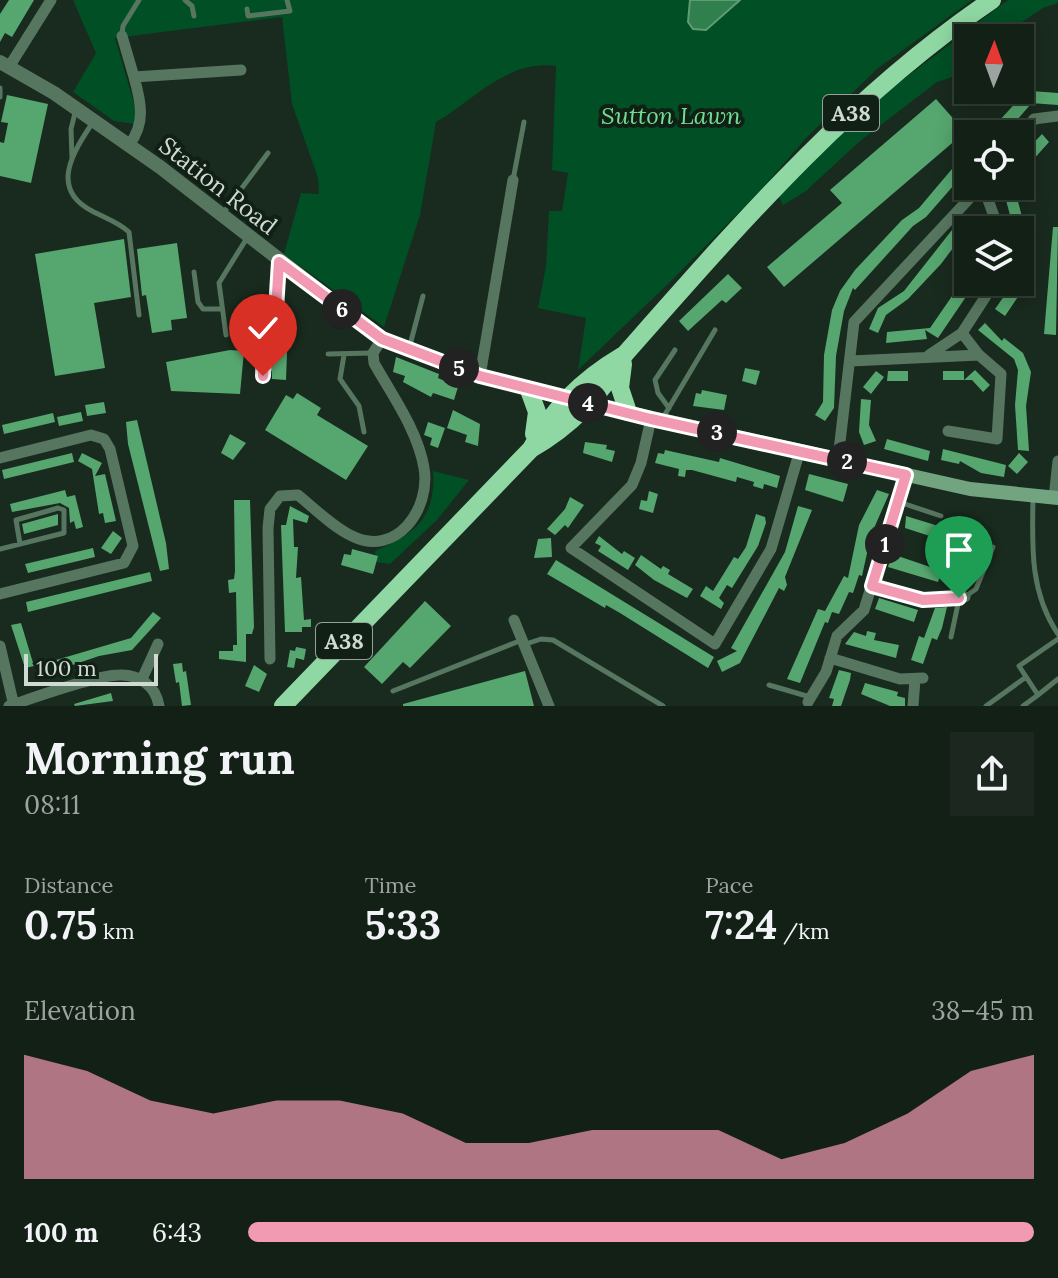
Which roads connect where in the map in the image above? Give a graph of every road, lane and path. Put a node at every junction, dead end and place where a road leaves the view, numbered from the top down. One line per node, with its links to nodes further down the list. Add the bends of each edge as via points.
1 (51, 0): 9 (street)
2 (139, 0): 8 (lane)
3 (185, 0): 7 (lane)
4 (287, 0): 6 (lane, via 290,11 248,16)
5 (992, 0): 40 (highway, A38, via 827,134)
6 (247, 9)
7 (194, 16)
8 (122, 36): 11 (street)
9 (4, 64): 14 (street, Station Road)
10 (241, 70): 11 (street)
11 (134, 77): 19 (street, via 141,115)
12 (0, 88): 13 (lane)
13 (0, 97)
14 (76, 109): 17 (street, Station Road); 21 (lane)
15 (1058, 116): 16 (street)
16 (1033, 120)
17 (94, 121): 19 (street, Station Road); 21 (lane)
18 (524, 122): 22 (lane)
19 (129, 145): 24 (street, Station Road)
20 (268, 153): 24 (lane)
21 (72, 159): 31 (lane, via 68,190 75,201 129,232)
22 (513, 180): 46 (street)
23 (969, 200): 44 (street, via 854,322)
24 (221, 216): 25 (street, Station Road)
25 (247, 237): 26 (street, Station Road); 30 (lane, via 219,283)
26 (279, 262): 35 (street, Station Road); 45 (lane, via 276,309 265,325)
27 (194, 272): 30 (lane, via 198,302 203,309)
28 (423, 296): 36 (lane)
29 (986, 296): 33 (street)
30 (220, 309): 34 (lane)
31 (139, 315)
32 (715, 330): 51 (lane)
33 (962, 333): 42 (street); 43 (street)
34 (226, 335)
35 (382, 339): 36 (street, Station Road); 38 (street)
36 (409, 350): 46 (street, Station Road)
37 (675, 350): 51 (lane, via 655,380)
38 (373, 353): 41 (lane); 77 (street, via 419,447 426,494 418,514 398,534 373,542 353,537 298,495 280,496 270,509 267,540)
39 (328, 354): 41 (lane)
40 (625, 354): 48 (highway, A38, via 595,372); 49 (highway, A38, via 608,384); 50 (highway, via 620,388)
41 (344, 355): 53 (lane, via 340,379 359,406)
42 (979, 355): 43 (street); 52 (street, via 1001,374 997,439)
43 (928, 356): 44 (street)
44 (851, 361): 57 (street)
45 (263, 376)
46 (480, 376): 47 (street, Station Road)
47 (529, 390): 48 (street, Station Road); 54 (highway, via 537,412)
48 (568, 399): 49 (main road, Station Road); 54 (highway, A38, via 546,421)
49 (589, 403): 50 (main road, Station Road); 54 (highway, A38, via 557,434)
50 (628, 412): 51 (main road, Station Road)
51 (661, 416): 55 (main road, Station Road); 55 (street, via 632,485 571,548 715,644 771,549)
52 (948, 431)
53 (364, 432)
54 (531, 449): 87 (highway, A38)
55 (800, 450): 57 (main road, Station Road)
56 (0, 458): 68 (street, via 91,435 104,439 133,546 124,563)
57 (838, 459): 59 (main road, Station Road)
58 (1058, 461): 61 (street)
59 (906, 475): 60 (main road, Station Road); 62 (street)
60 (1033, 498): 61 (main road, Station Road); 71 (lane, via 1036,590)
61 (1056, 498)
62 (898, 502): 63 (lane); 67 (street)
63 (941, 516)
64 (20, 544): 64 (lane, via 64,533 64,510 16,520); 66 (lane)
65 (993, 547): 69 (lane, via 976,589)
66 (0, 549)
67 (872, 586): 69 (street, via 923,600); 76 (street, via 864,610 837,636)
68 (0, 594)
69 (962, 597): 72 (lane)
70 (514, 620): 73 (street)
71 (1058, 636): 78 (lane, via 1019,666)
72 (951, 637)
73 (524, 642): 82 (lane); 88 (street); 89 (lane, via 553,640)
74 (158, 644): 79 (street)
75 (0, 646): 85 (street)
76 (830, 658): 84 (street); 90 (street, via 900,679 919,678)
77 (270, 659)
78 (1026, 677): 83 (lane); 91 (lane)
79 (142, 679): 85 (street, via 118,675); 86 (street, via 157,695)
80 (1058, 679): 83 (lane)
81 (769, 685): 84 (lane)
82 (393, 691)
83 (1038, 695): 92 (lane)
84 (809, 699)
85 (12, 705)
86 (159, 706)
87 (283, 706)
88 (549, 706)
89 (663, 706)
90 (913, 706)
91 (986, 706)
92 (1023, 706)

